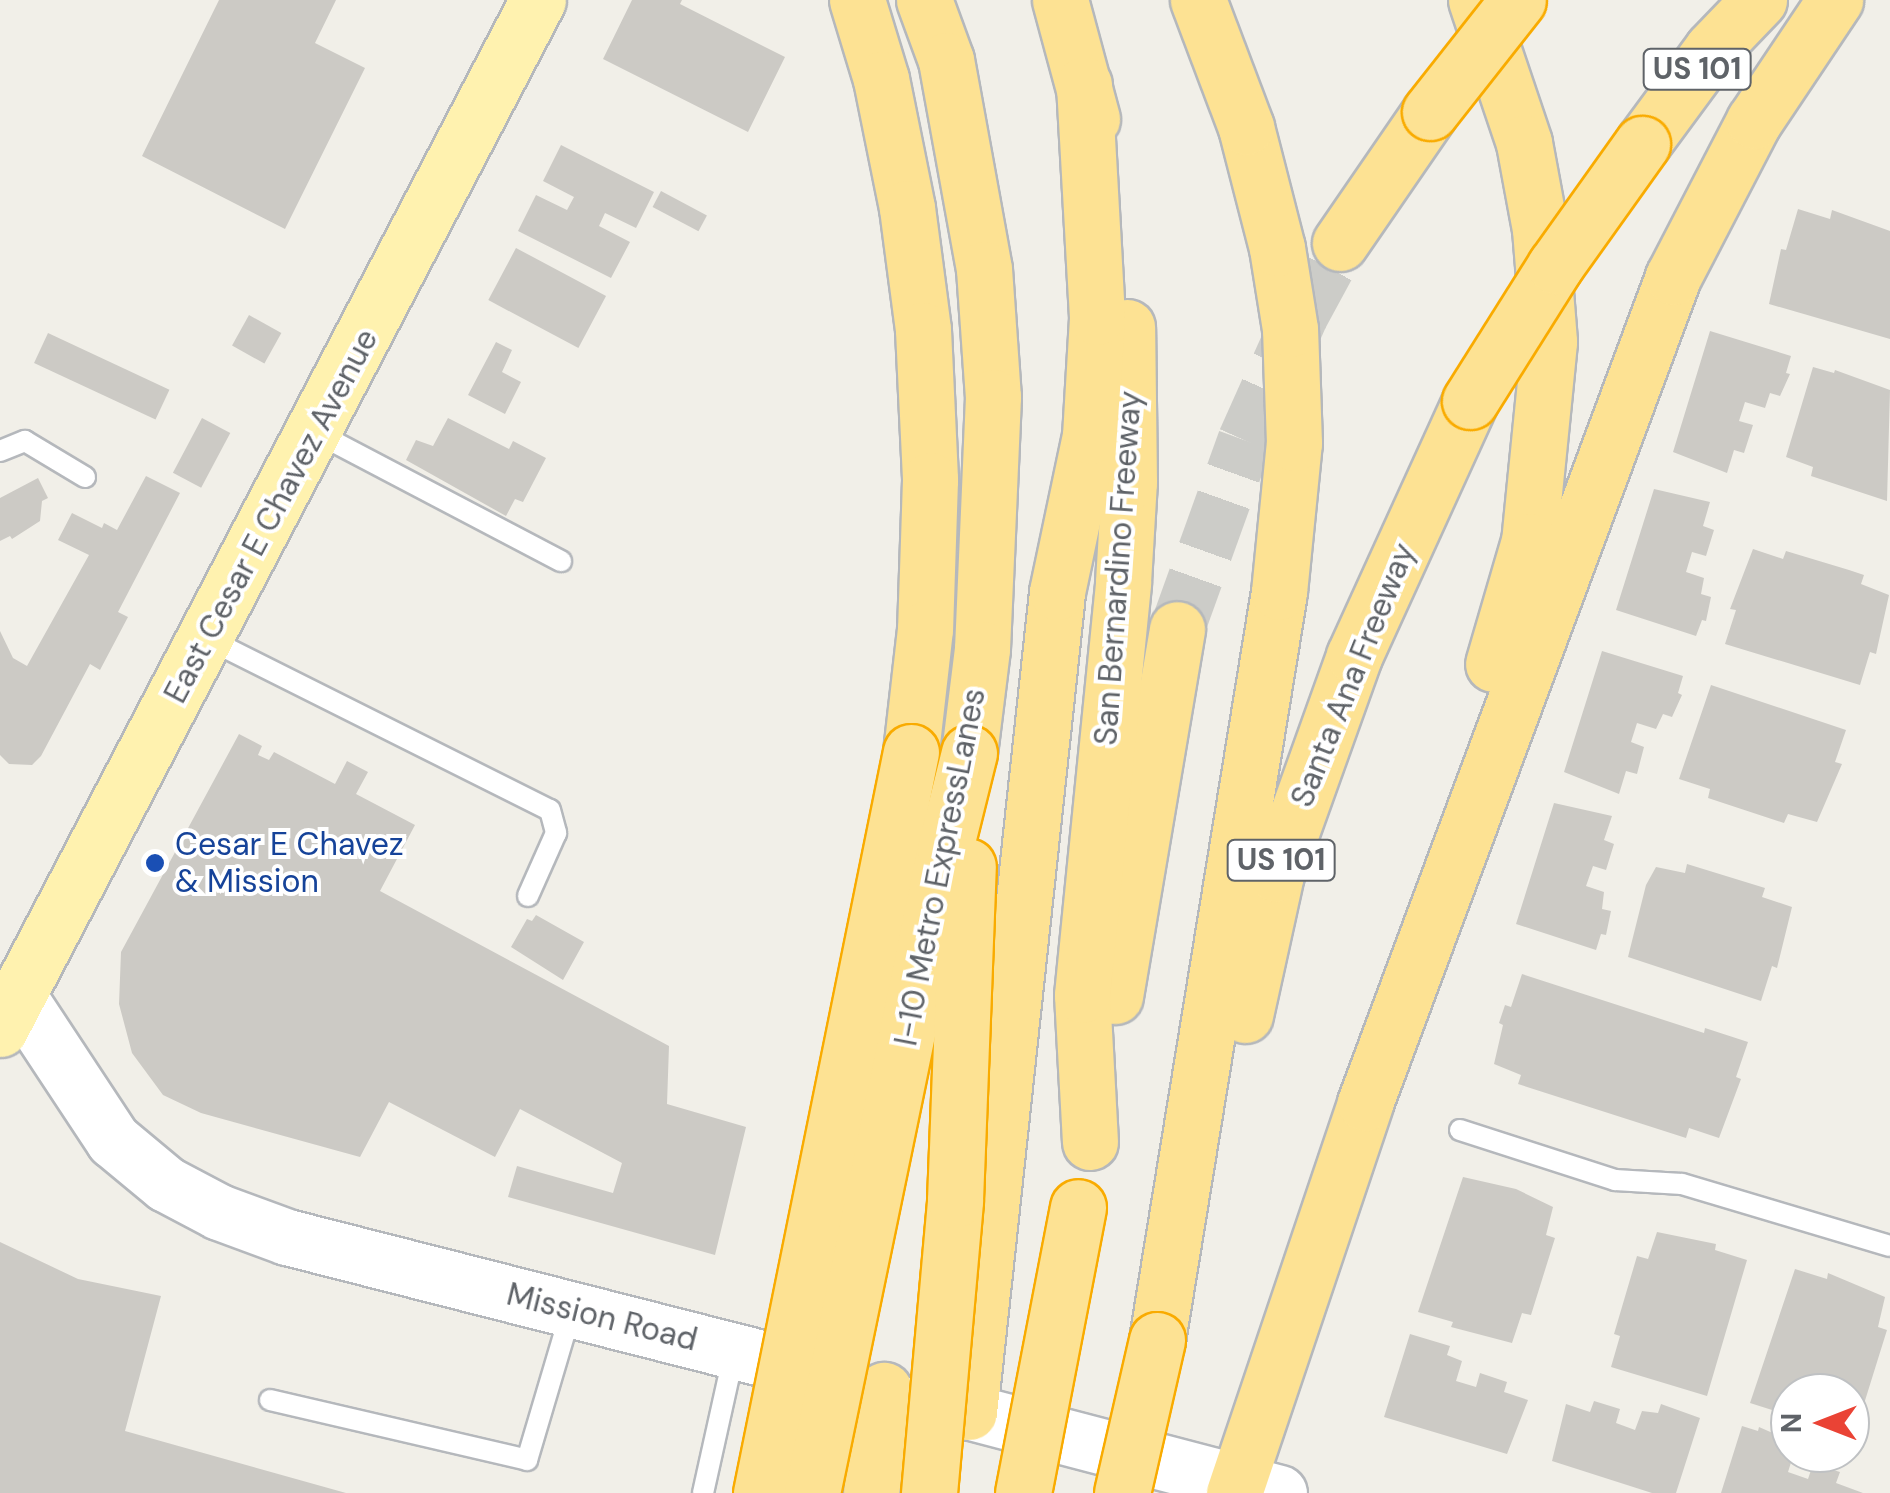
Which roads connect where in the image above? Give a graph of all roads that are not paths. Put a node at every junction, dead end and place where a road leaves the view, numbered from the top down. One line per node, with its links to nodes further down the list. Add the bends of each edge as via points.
1 (538, 0): 12 (main road, East Cesar E Chavez Avenue)
2 (857, 0): 33 (highway, I-10 Metro ExpressLanes, bridge, via 908,208 923,330 929,498 924,629 912,752)
3 (924, 0): 18 (highway, I-10 Metro ExpressLanes, via 946,60 984,269 993,398 982,649)
4 (1060, 0): 10 (highway, San Bernardino Freeway)
5 (1198, 0): 26 (highway, via 1246,128 1276,248 1290,328 1294,443 1279,592)
6 (1476, 0): 21 (highway, via 1524,143 1540,229 1549,342 1529,541)
7 (1518, 0): 11 (highway, bridge)
8 (1759, 0): 26 (highway, Santa Ana Freeway / US 101, bridge, via 1712,49 1642,144 1470,401 1354,656 1276,874 1190,1270)
9 (1835, 0): 21 (highway, via 1754,121 1673,277)
10 (1084, 84): 23 (highway, San Bernardino Freeway, via 1109,191 1131,386 1123,582 1082,995); 30 (highway, via 1097,317 1090,436 1057,592)
11 (1340, 243)
12 (315, 432): 15 (lane); 17 (main road, East Cesar E Chavez Avenue)
13 (0, 450): 14 (lane, via 25,441)
14 (85, 477)
15 (561, 561)
16 (1177, 629): 23 (highway)
17 (206, 638): 19 (lane, via 550,810 556,833); 20 (main road, East Cesar E Chavez Avenue)
18 (969, 754): 34 (highway, I-10 Metro ExpressLanes, bridge); 36 (highway, bridge, via 955,1200)
19 (528, 896)
20 (6, 994): 25 (main road, Mission Road, via 113,1140 166,1184 288,1237)
21 (1365, 1103): 31 (highway)
22 (1460, 1130): 24 (lane, via 1615,1180 1682,1184)
23 (1090, 1142): 37 (highway, bridge)
24 (1890, 1246)
25 (571, 1310): 27 (main road, Mission Road); 29 (lane, via 527,1460)
26 (1157, 1340): 38 (highway, Santa Ana Freeway / US 101, bridge)
27 (734, 1351): 28 (main road, Mission Road); 32 (lane)
28 (884, 1390): 30 (main road, Mission Road); 35 (highway)
29 (270, 1400)
30 (969, 1412): 31 (main road, Mission Road)
31 (1250, 1488)
32 (703, 1493)
33 (761, 1493)
34 (812, 1493)
35 (871, 1493)
36 (929, 1493)
37 (1023, 1493)
38 (1122, 1493)

